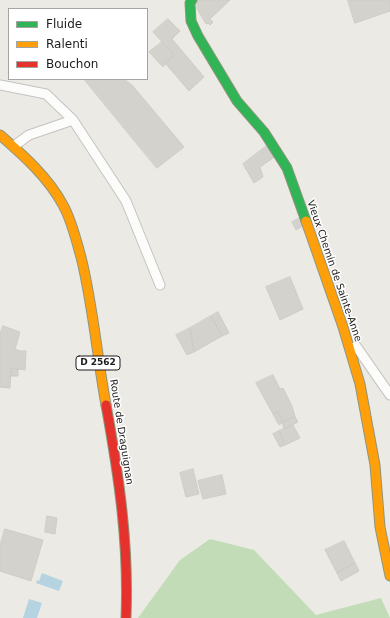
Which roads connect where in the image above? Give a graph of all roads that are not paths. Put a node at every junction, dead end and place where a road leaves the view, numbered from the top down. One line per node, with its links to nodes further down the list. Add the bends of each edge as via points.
1 (192, 0): 7 (street, Vieux Chemin de Sainte-Anne, via 191,21 198,36 237,101 264,132 286,168)
2 (0, 85): 3 (lane, via 46,94)
3 (73, 120): 5 (lane, via 29,135); 6 (lane, via 126,201)
4 (0, 135): 5 (street, Route de Draguignan / D 2562)
5 (14, 146): 10 (street, Route de Draguignan / D 2562, via 46,179 65,208 80,250 122,509 127,556)
6 (160, 285)
7 (343, 327): 8 (lane); 9 (street, Vieux Chemin de Sainte-Anne, via 360,384 375,465 380,527)
8 (390, 394)
9 (390, 576)
10 (126, 618)

